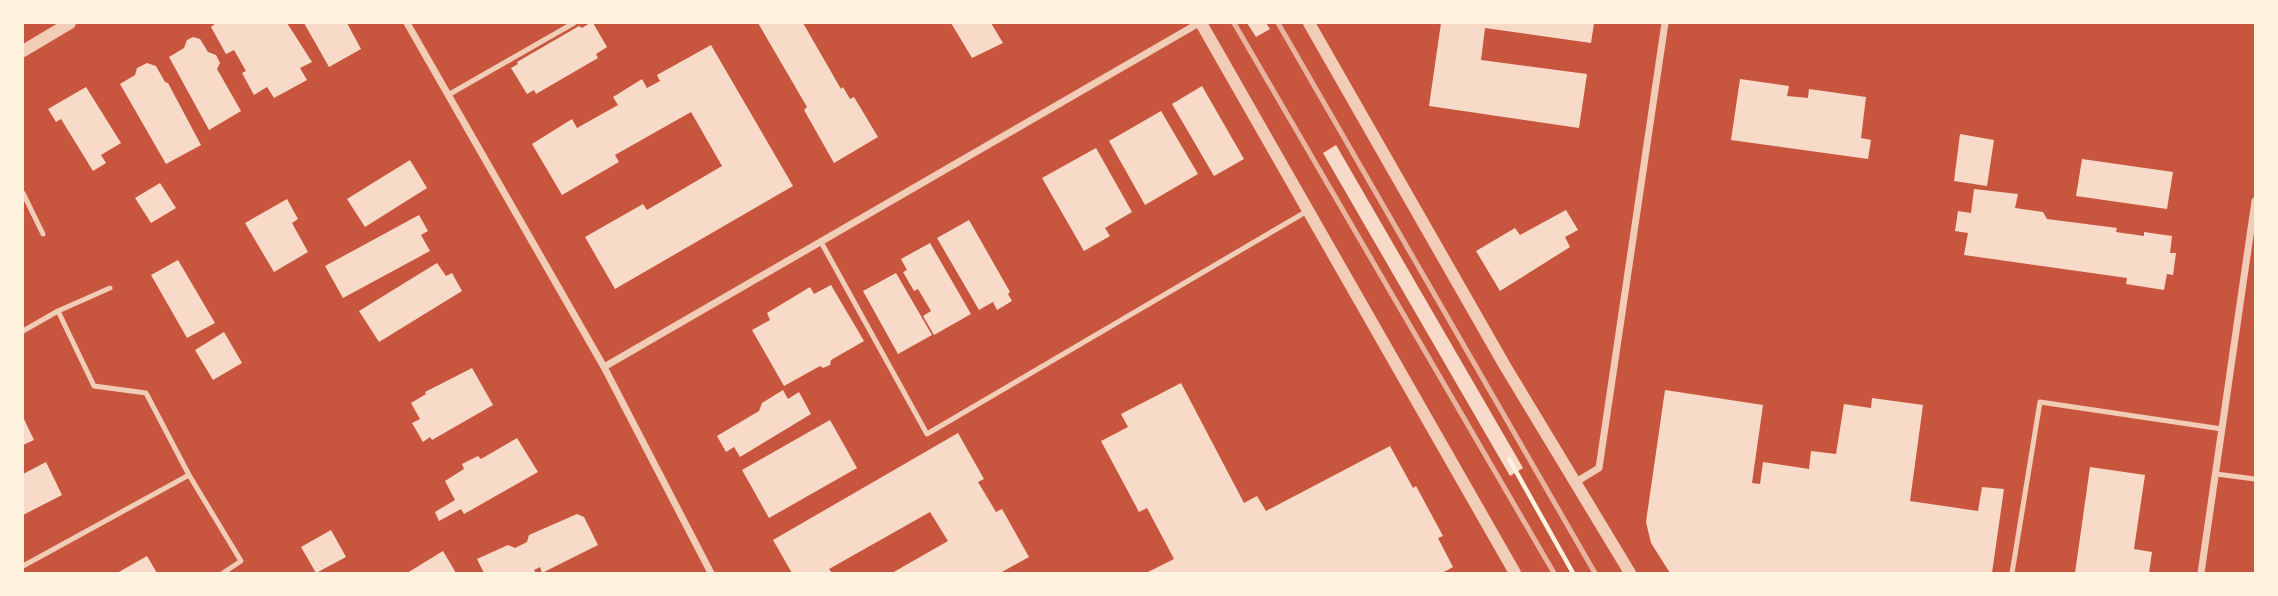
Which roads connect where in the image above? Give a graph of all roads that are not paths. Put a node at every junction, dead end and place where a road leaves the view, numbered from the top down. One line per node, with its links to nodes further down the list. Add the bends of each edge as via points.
1 (71, 23): 7 (street)
2 (407, 23): 8 (street)
3 (574, 23): 8 (lane)
4 (1200, 23): 11 (street); 13 (street)
5 (1309, 23): 22 (street)
6 (1665, 23): 22 (street, via 1599,468)
7 (23, 51)
8 (448, 95): 17 (street)
9 (23, 193): 12 (lane)
10 (2255, 201): 18 (street)
11 (1309, 209): 13 (lane, via 927,434); 26 (street)
12 (43, 234)
13 (821, 242): 17 (street)
14 (110, 288): 15 (lane)
15 (58, 311): 16 (lane); 20 (lane, via 94,386 146,393)
16 (23, 331)
17 (604, 368): 25 (street)
18 (2222, 429): 19 (street); 28 (lane, via 2040,402)
19 (2216, 474): 21 (lane); 29 (street)
20 (189, 475): 23 (lane); 24 (lane, via 240,561)
21 (2255, 480)
22 (1576, 482): 27 (street)
23 (23, 566)
24 (223, 573)
25 (710, 573)
26 (1515, 573)
27 (1630, 573)
28 (2012, 573)
29 (2201, 573)

